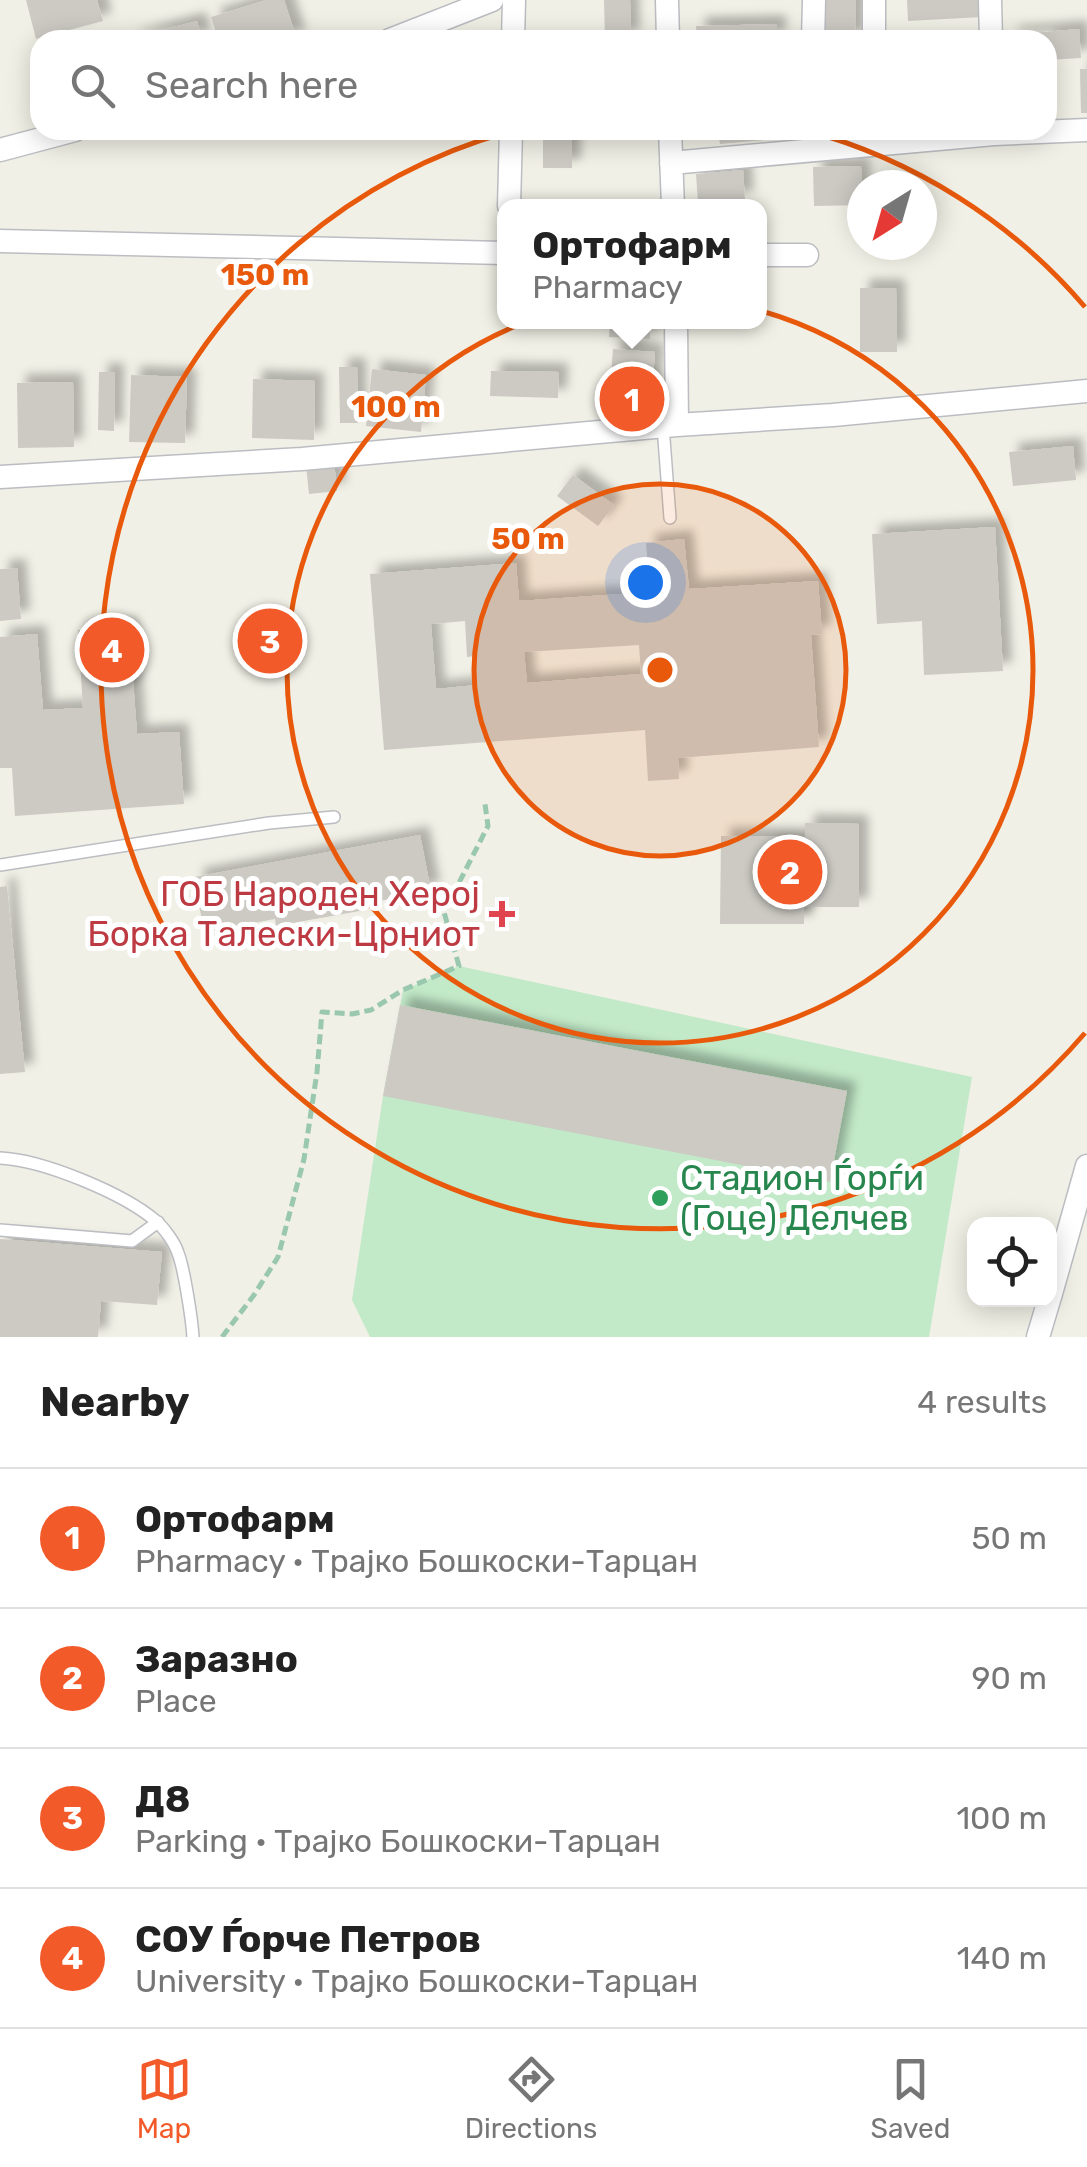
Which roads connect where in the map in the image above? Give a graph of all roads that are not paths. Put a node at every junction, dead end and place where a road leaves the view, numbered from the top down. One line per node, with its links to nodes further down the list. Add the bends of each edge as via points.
1 (492, 0): 7 (street)
2 (514, 0): 8 (street)
3 (668, 0): 9 (street)
4 (814, 0): 10 (street)
5 (874, 0): 11 (street)
6 (990, 0): 12 (street)
7 (416, 30)
8 (513, 30)
9 (668, 30)
10 (813, 30)
11 (874, 30)
12 (991, 30)
13 (1087, 130): 14 (street)
14 (1057, 131)
15 (38, 140): 19 (street)
16 (511, 140): 21 (street)
17 (670, 140): 20 (street)
18 (812, 140): 20 (street)
19 (0, 150)
20 (671, 163): 22 (street)
21 (509, 199)
22 (673, 199)
23 (0, 241): 24 (street)
24 (497, 253)
25 (807, 255): 26 (street)
26 (767, 256)
27 (676, 329): 29 (street)
28 (1087, 391): 29 (street)
29 (670, 426): 30 (street); 31 (lane)
30 (0, 478)
31 (670, 518)
32 (334, 817): 33 (lane)
33 (0, 865)
34 (0, 1158): 37 (lane, via 64,1172)
35 (1087, 1166): 36 (street)
36 (1082, 1206): 39 (street)
37 (158, 1222): 38 (lane, via 132,1240); 41 (lane, via 178,1252)
38 (0, 1230)
39 (1057, 1276)
40 (1046, 1307): 42 (street)
41 (193, 1337)
42 (1038, 1337)

